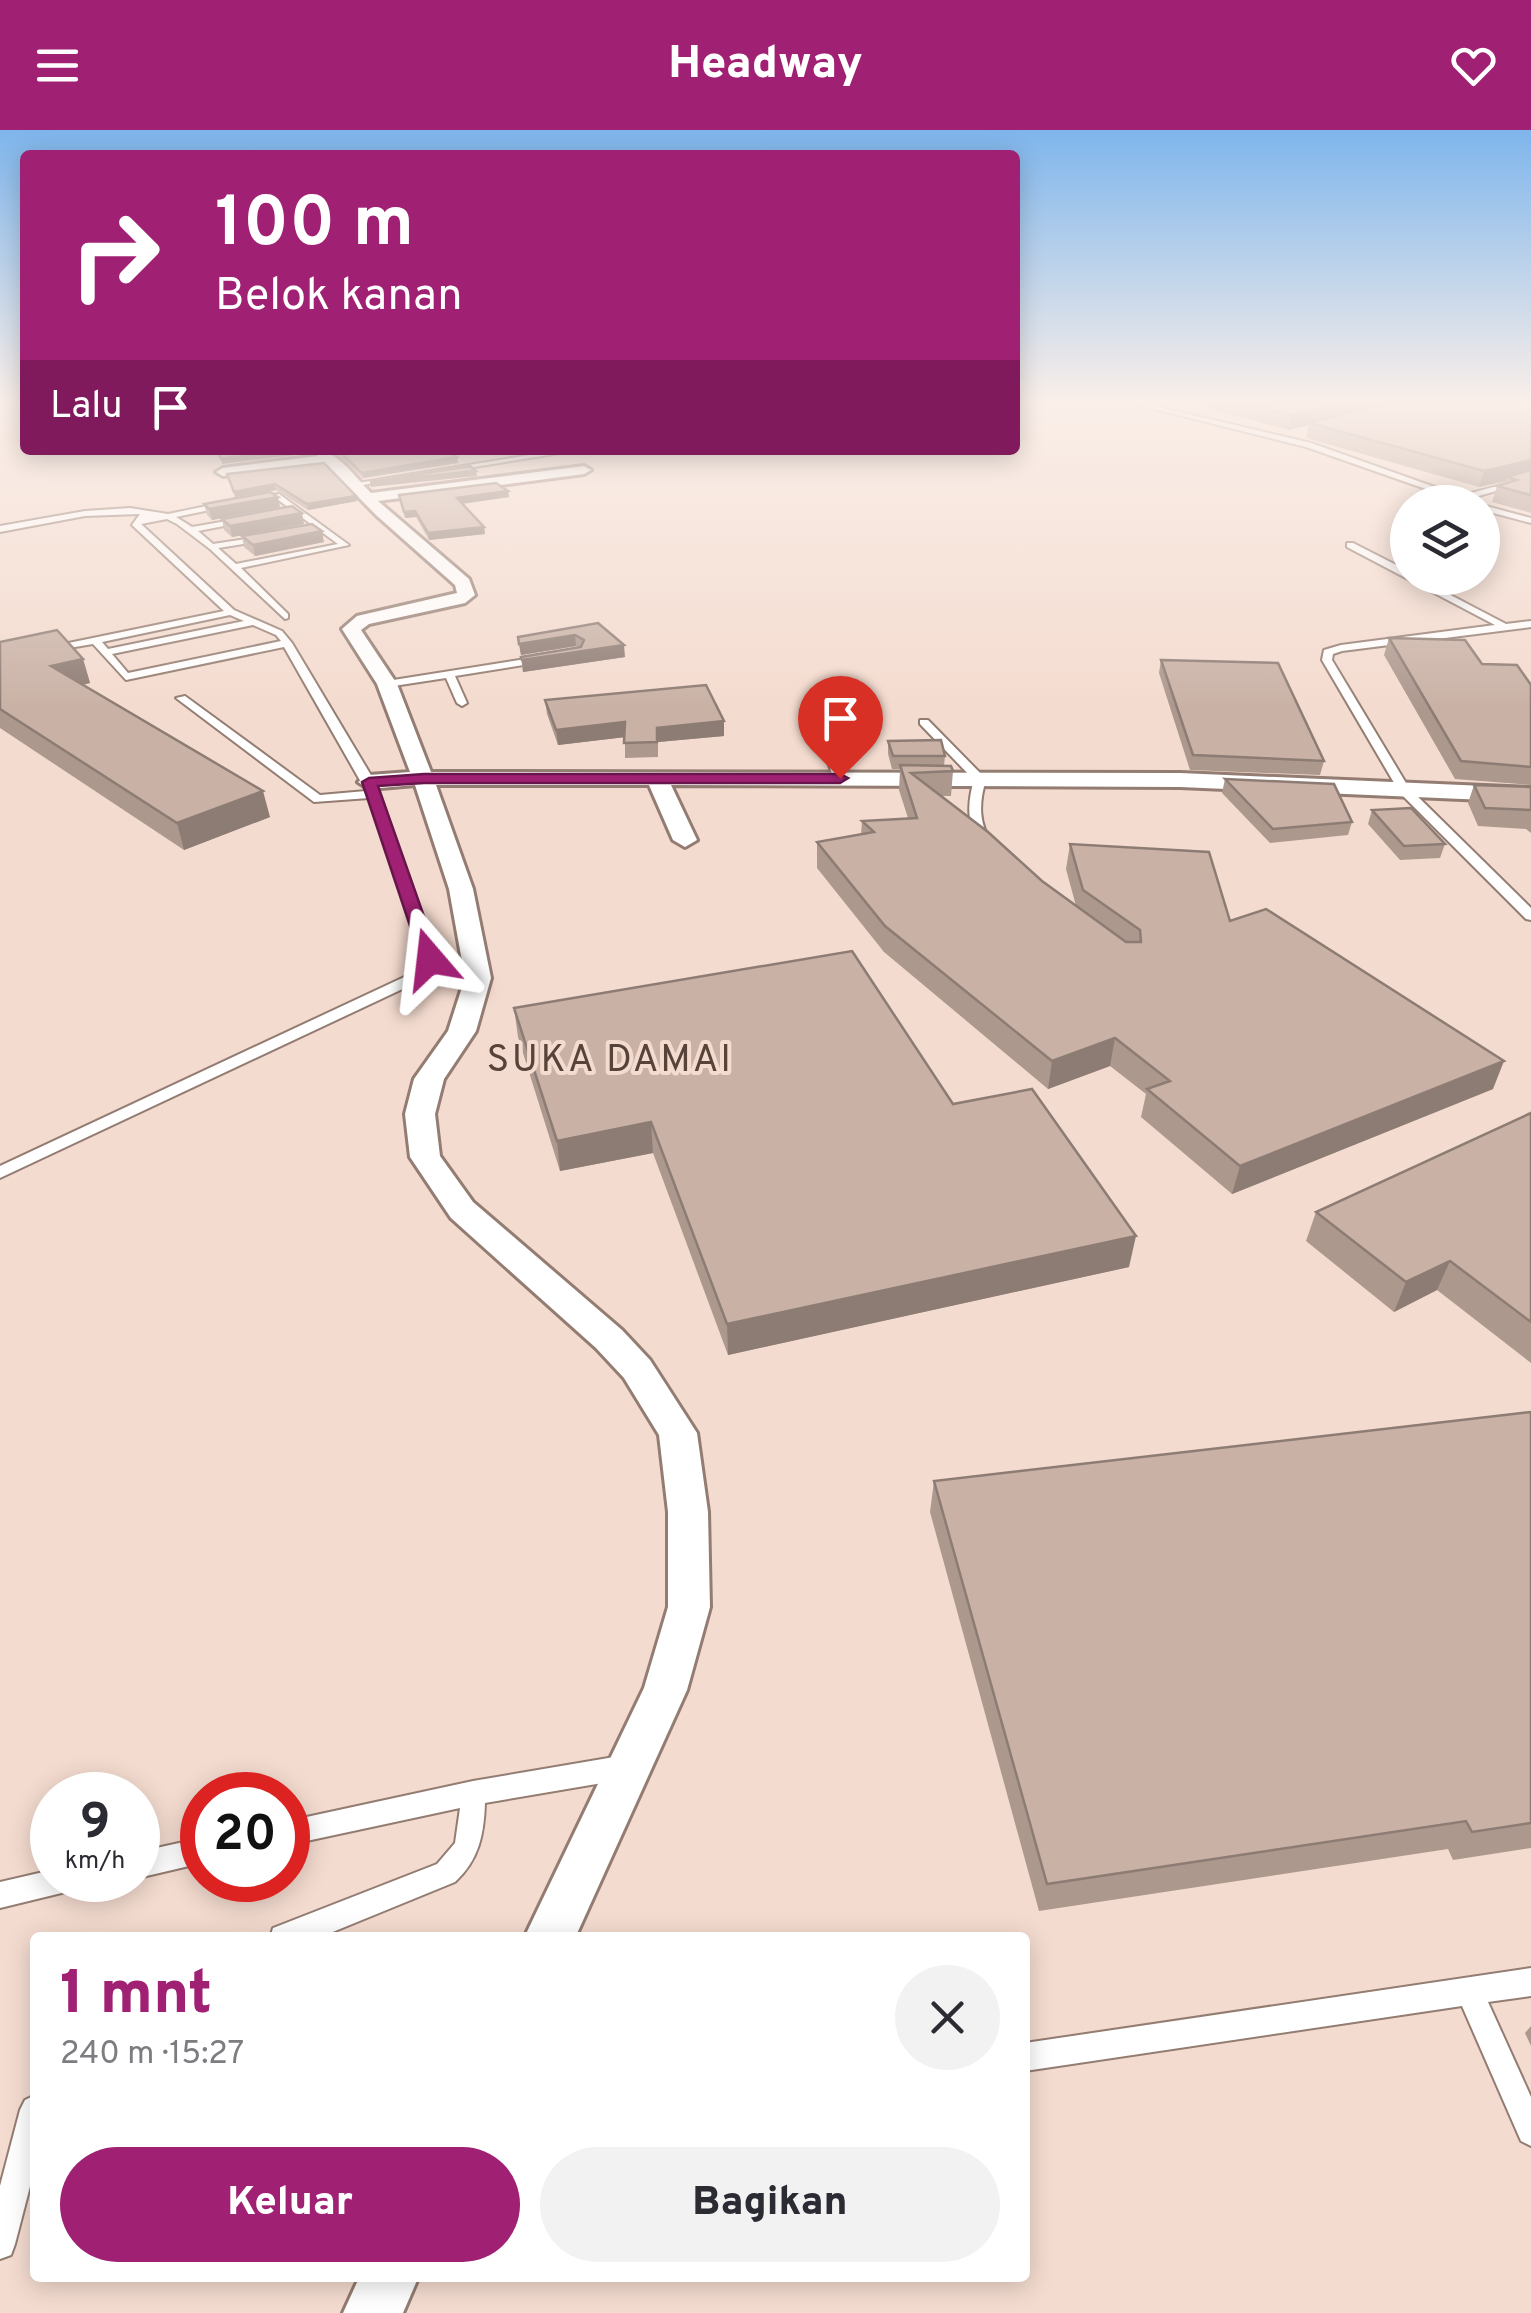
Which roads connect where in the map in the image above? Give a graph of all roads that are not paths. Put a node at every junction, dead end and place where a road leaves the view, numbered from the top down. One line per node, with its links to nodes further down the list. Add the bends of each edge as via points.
1 (224, 505): 8 (lane)
2 (291, 505): 4 (lane)
3 (376, 505): 35 (street, via 466,593 352,625)
4 (300, 510): 6 (lane); 12 (lane)
5 (1500, 512): 10 (lane)
6 (281, 513)
7 (145, 514): 8 (lane); 11 (lane); 13 (lane, via 98,513)
8 (168, 516): 11 (lane); 14 (lane)
9 (263, 516): 14 (lane)
10 (1531, 522)
11 (136, 523): 22 (lane)
12 (322, 527): 15 (lane); 19 (lane, via 345,545)
13 (0, 529)
14 (188, 530): 18 (lane)
15 (303, 530)
16 (284, 534): 18 (lane)
17 (1350, 545): 20 (lane)
18 (209, 547): 19 (lane)
19 (233, 566): 23 (lane)
20 (1390, 566)
21 (1445, 595): 26 (lane)
22 (231, 612): 24 (lane); 29 (lane)
23 (285, 616): 24 (lane); 28 (lane)
24 (250, 623): 27 (lane); 28 (lane)
25 (1531, 624): 26 (lane)
26 (1505, 627): 45 (lane, via 1328,652)
27 (211, 630): 31 (lane); 32 (lane)
28 (283, 638): 32 (lane); 44 (lane)
29 (95, 640): 30 (lane); 31 (lane)
30 (38, 652)
31 (105, 652): 32 (lane, via 126,676)
32 (239, 654)
33 (559, 656): 34 (lane)
34 (450, 676): 35 (lane); 37 (lane)
35 (387, 684): 40 (street)
36 (180, 698): 44 (lane, via 318,799)
37 (462, 703)
38 (924, 722): 43 (lane)
39 (824, 735): 42 (lane)
40 (424, 778): 41 (street); 44 (street); 51 (street, via 461,889 478,978 462,1031 429,1079 420,1114 425,1157 462,1210 637,1368 678,1433 688,1512 689,1608 665,1690)
41 (657, 778): 42 (street); 47 (street)
42 (840, 778): 43 (street)
43 (980, 779): 45 (street); 48 (lane, via 977,826)
44 (372, 788): 50 (lane, via 429,951 422,974)
45 (1404, 790): 46 (street); 49 (lane)
46 (1531, 795)
47 (686, 840)
48 (1001, 859)
49 (1531, 916)
50 (0, 1174)
51 (632, 1766): 52 (lane); 57 (street)
52 (473, 1793): 53 (lane); 56 (lane, via 470,1844 461,1862)
53 (310, 1828)
54 (30, 1889): 55 (lane)
55 (0, 1895)
56 (298, 1932)
57 (552, 1932)
58 (1531, 1982): 59 (lane)
59 (1469, 1991): 60 (lane); 62 (lane)
60 (1030, 2057)
61 (30, 2129): 63 (lane)
62 (1531, 2131)
63 (0, 2244)
64 (387, 2282): 65 (street)
65 (373, 2313)

